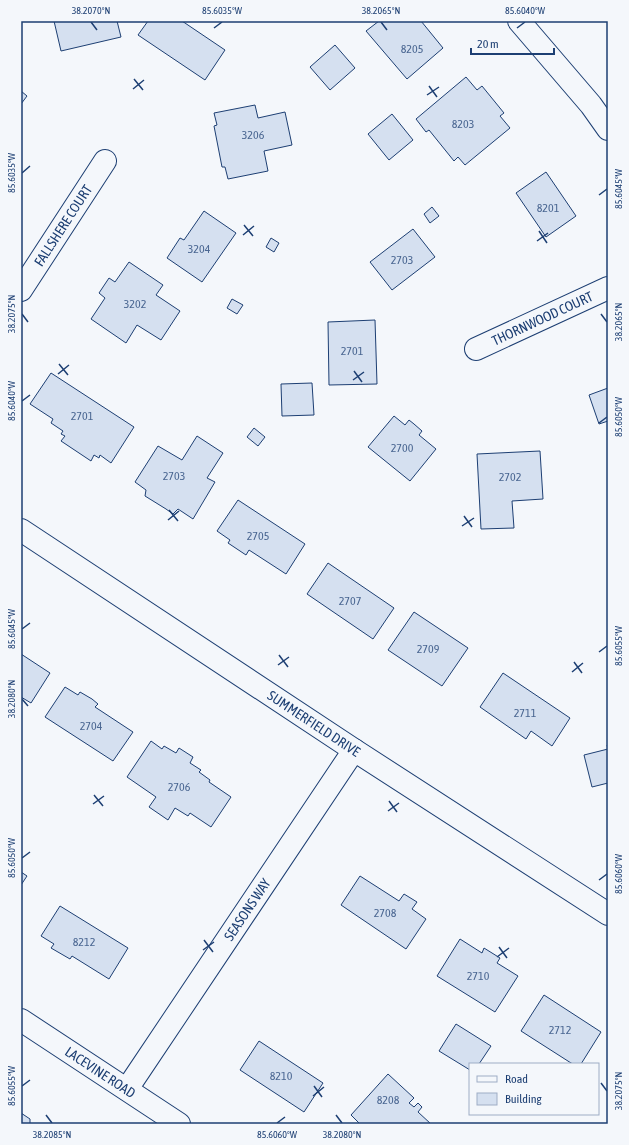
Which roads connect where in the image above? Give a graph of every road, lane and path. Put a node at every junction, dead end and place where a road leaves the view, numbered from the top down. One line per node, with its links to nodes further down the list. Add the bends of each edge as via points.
1 (519, 21): 2 (street, via 591,105)
2 (608, 129)
3 (105, 161): 5 (street, FALLSHERE COURT)
4 (608, 288): 6 (street, THORNWOOD COURT)
5 (21, 290)
6 (476, 349)
7 (21, 530): 8 (street, SUMMERFIELD DRIVE)
8 (354, 750): 9 (street, SUMMERFIELD DRIVE); 11 (street, SEASONS WAY)
9 (608, 914)
10 (21, 1020): 11 (street, LACEVINE ROAD)
11 (127, 1089): 12 (street, LACEVINE ROAD)
12 (179, 1124)

